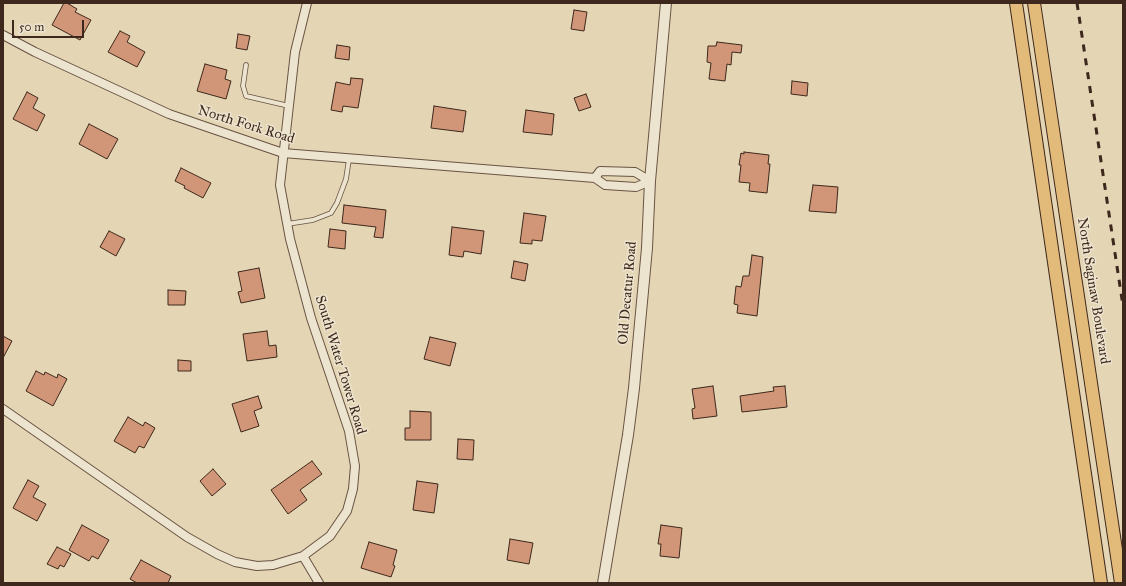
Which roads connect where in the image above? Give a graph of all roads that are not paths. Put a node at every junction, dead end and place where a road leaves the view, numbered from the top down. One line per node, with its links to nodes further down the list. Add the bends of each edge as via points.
1 (307, 3): 7 (street, South Water Tower Road, via 295,52)
2 (666, 3): 11 (street, Old Decatur Road)
3 (1016, 3): 17 (main road)
4 (1034, 3): 18 (main road, North Saginaw Boulevard)
5 (3, 35): 8 (street, North Fork Road, via 169,114)
6 (246, 65): 7 (lane, via 243,86 246,96)
7 (289, 106): 8 (street, South Water Tower Road)
8 (282, 153): 9 (street, North Fork Road); 12 (street, South Water Tower Road, via 280,185)
9 (349, 158): 10 (street, North Fork Road); 12 (lane, via 346,179 332,213 313,220)
10 (595, 178): 11 (street, North Fork Road, via 605,185 613,186 636,187); 11 (street, North Fork Road, via 600,171 635,172)
11 (650, 181): 16 (street, Old Decatur Road, via 647,248 634,388)
12 (287, 224): 14 (street, South Water Tower Road, via 311,318 349,431 354,466 353,489 347,511 330,536)
13 (3, 409): 14 (street, South Water Tower Road, via 116,488 217,554 234,562 257,566 273,565)
14 (303, 556): 15 (street)
15 (319, 583)
16 (603, 583)
17 (1101, 583)
18 (1121, 583)

